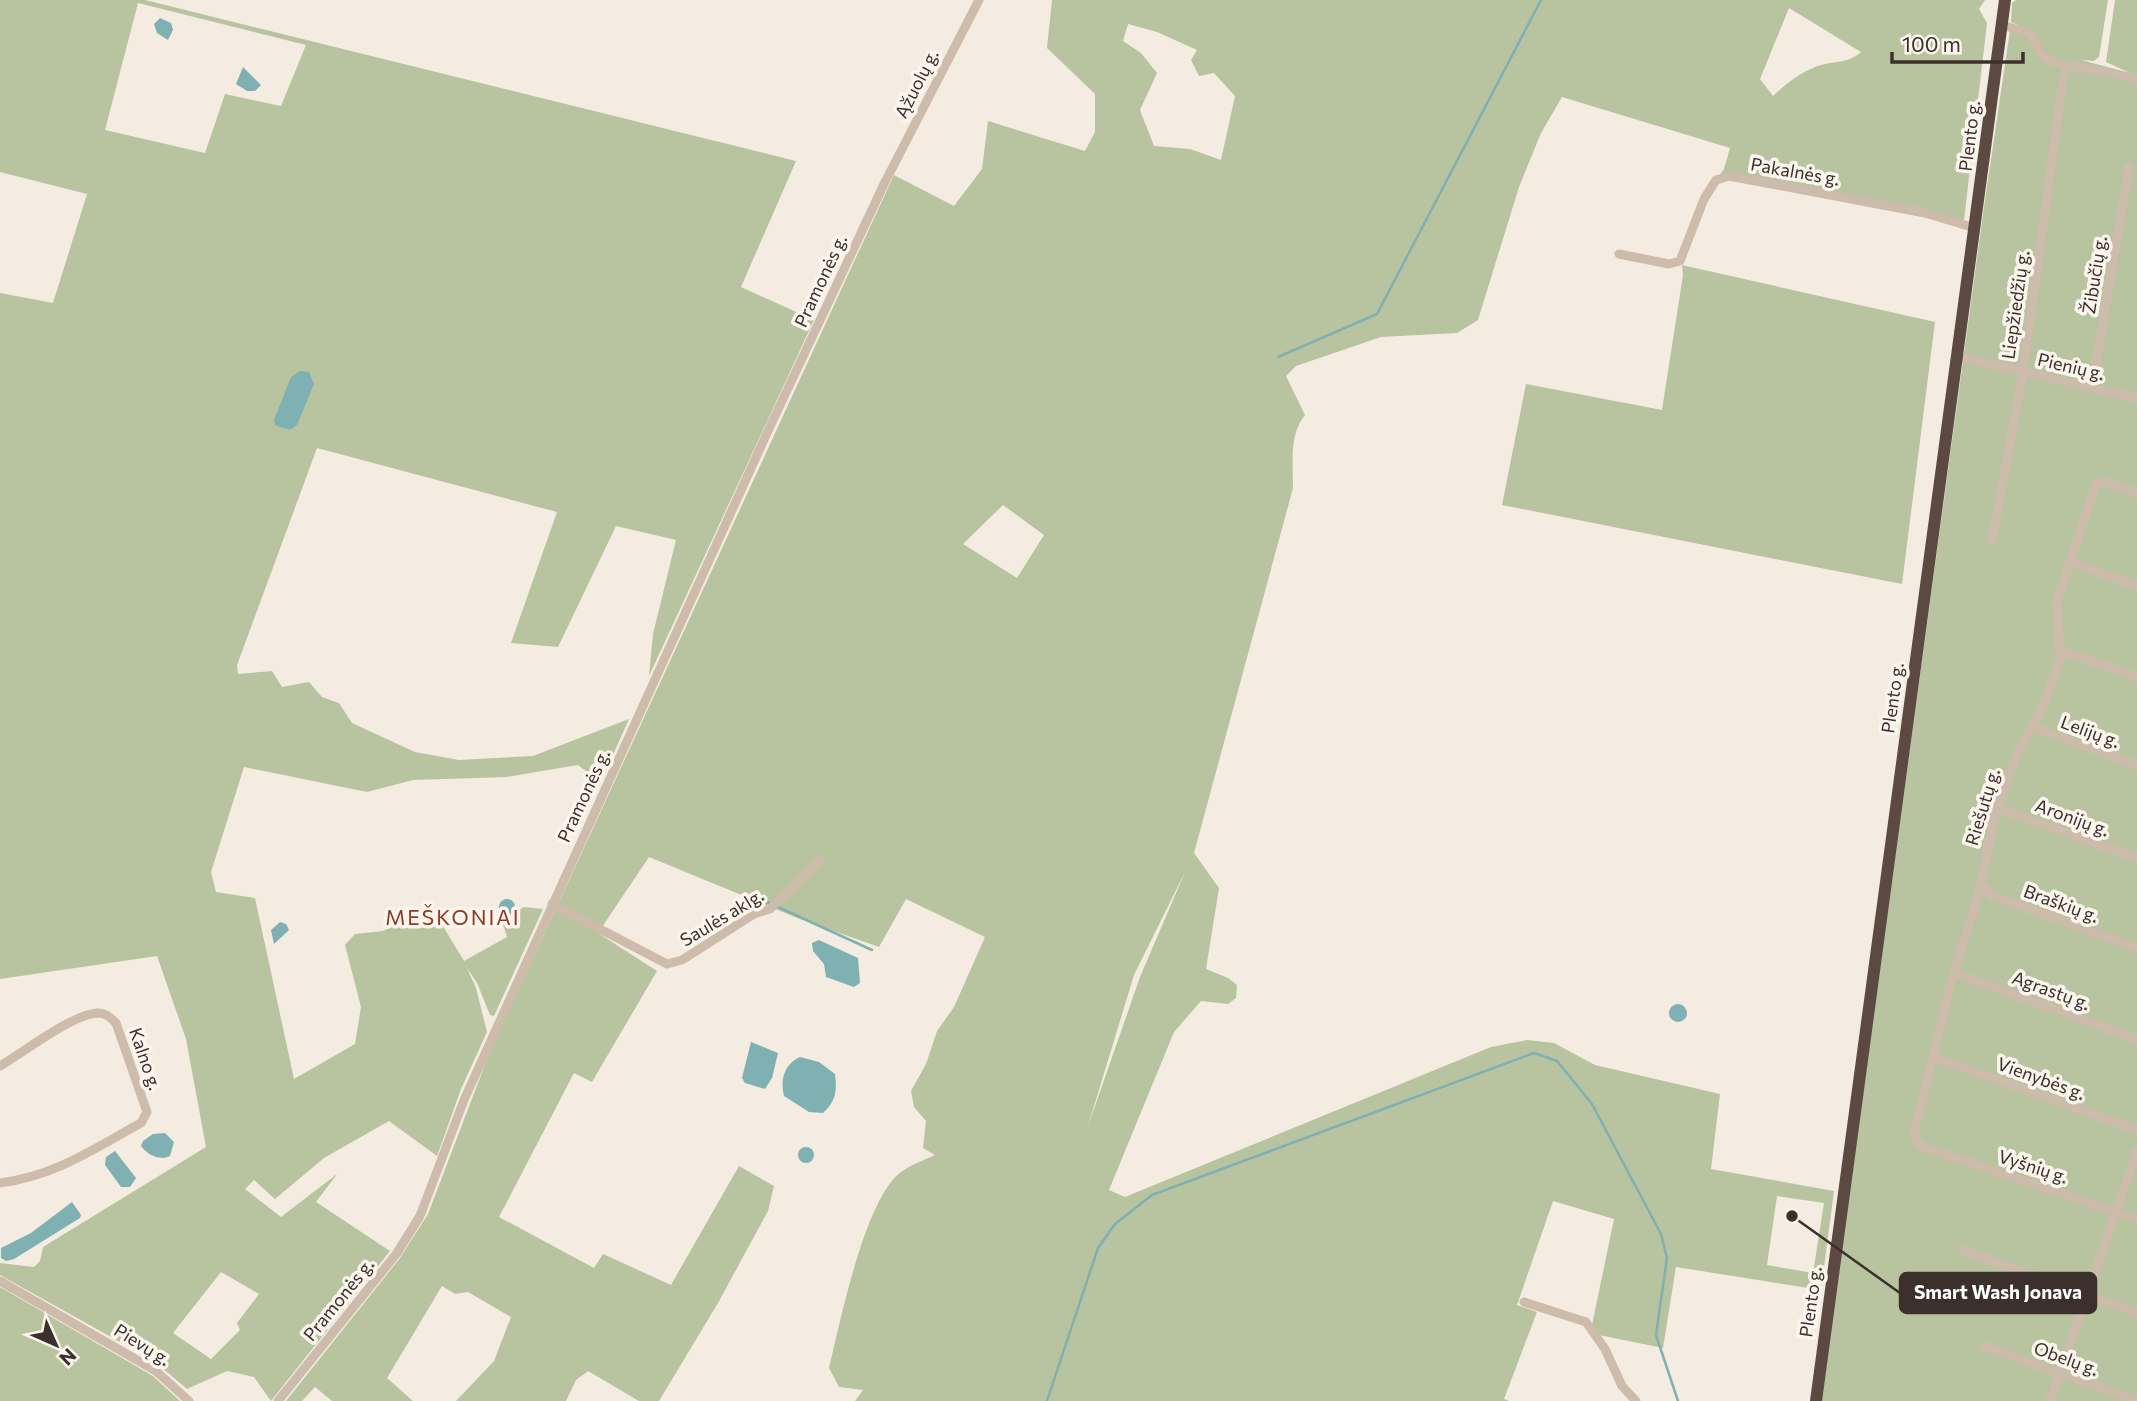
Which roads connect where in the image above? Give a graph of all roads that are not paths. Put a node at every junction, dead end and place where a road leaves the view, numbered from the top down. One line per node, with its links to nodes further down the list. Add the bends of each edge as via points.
1 (979, 0): 7 (street, Ąžuolų g.)
2 (2005, 0): 3 (highway, Plento g.)
3 (2002, 25): 5 (street, via 2029,33 2045,58 2053,62 2105,69); 8 (highway, Plento g.)
4 (2064, 72): 11 (street, Liepžiedžių g.)
5 (2137, 80)
6 (2129, 167): 12 (street, Žibučių g.)
7 (885, 182): 26 (street, Pramonės g.)
8 (1975, 228): 9 (street, Pakalnės g., via 1925,213 1729,176 1716,180 1704,199 1680,261 1669,264); 10 (highway, Plento g.)
9 (1619, 254)
10 (1958, 357): 11 (street, Pienių g.); 48 (highway, Plento g.)
11 (2023, 372): 12 (street, Pienių g.); 15 (street, Liepžiedžių g.)
12 (2092, 388): 13 (street, Pienių g.)
13 (2137, 398)
14 (2137, 493): 16 (street, Riešutų g., via 2103,481 2096,484)
15 (1993, 541)
16 (2070, 562): 17 (street); 18 (street, Riešutų g., via 2057,600)
17 (2137, 586)
18 (2060, 650): 19 (street); 20 (street, Riešutų g., via 2053,681)
19 (2137, 677)
20 (2032, 727): 21 (street, Lelijų g.); 22 (street, Riešutų g.)
21 (2137, 765)
22 (1997, 808): 23 (street, Aronijų g.); 25 (street, Riešutų g.)
23 (2137, 858)
24 (821, 859): 26 (street, Saulės aklg., via 770,909 754,914 682,960 667,964)
25 (1979, 883): 27 (street, Braškių g., via 1991,895); 28 (street, Riešutų g.)
26 (552, 904): 46 (street, Pramonės g., via 464,1100 420,1216 397,1253)
27 (2137, 948)
28 (1954, 973): 29 (street, Agrastų g.); 30 (street, Riešutų g.)
29 (2137, 1039)
30 (1934, 1057): 32 (street, Vienybės g.); 33 (street, Riešutų g., via 1914,1134)
31 (0, 1066): 35 (street, Kalno g., via 79,1018 108,1015 116,1023 147,1112 141,1123 54,1171)
32 (2137, 1130)
33 (1920, 1146): 36 (street, Vyšnių g.)
34 (2137, 1151): 36 (street)
35 (0, 1183)
36 (2115, 1211): 37 (street, Vyšnių g.); 40 (street)
37 (2137, 1219)
38 (1963, 1250): 40 (street)
39 (0, 1281): 45 (street, Pievų g., via 156,1371)
40 (2087, 1295): 42 (street); 44 (street)
41 (1524, 1302): 47 (street, via 1586,1322 1605,1349 1622,1387)
42 (2137, 1313)
43 (1984, 1346): 44 (street, Obelų g.)
44 (2060, 1373): 49 (street); 50 (street, Obelų g.)
45 (189, 1401)
46 (278, 1401)
47 (1636, 1401)
48 (1816, 1401)
49 (2050, 1401)
50 (2137, 1401)

